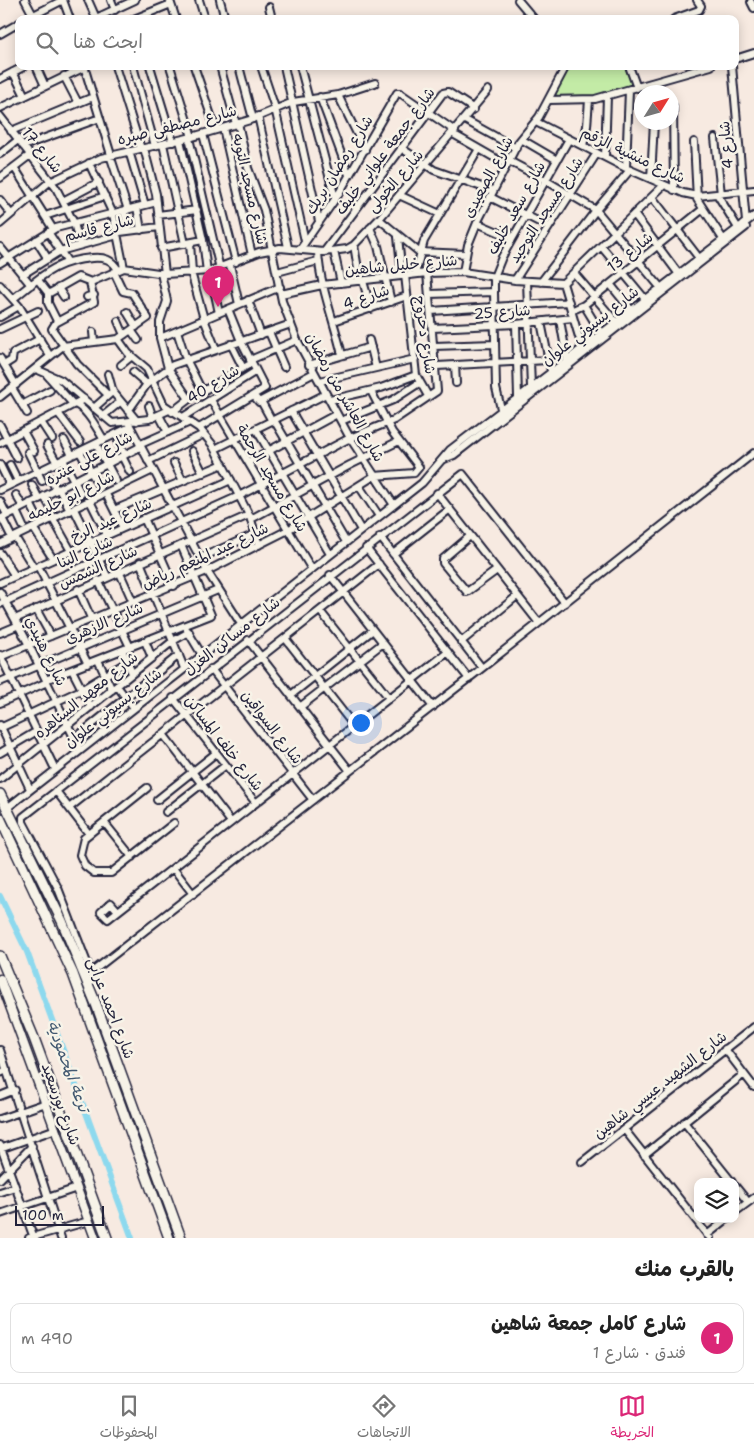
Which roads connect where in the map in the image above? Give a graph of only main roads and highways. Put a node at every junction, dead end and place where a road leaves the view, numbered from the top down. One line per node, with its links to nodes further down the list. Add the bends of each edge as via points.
1 (0, 794): 6 (main road, شارع احمد عرابى, via 88,975)
2 (0, 818): 5 (main road, شارع احمد عرابى, via 73,974)
3 (0, 956): 4 (main road, شارع بورسعيد, via 34,1038)
4 (107, 1238)
5 (169, 1238)
6 (182, 1238)

